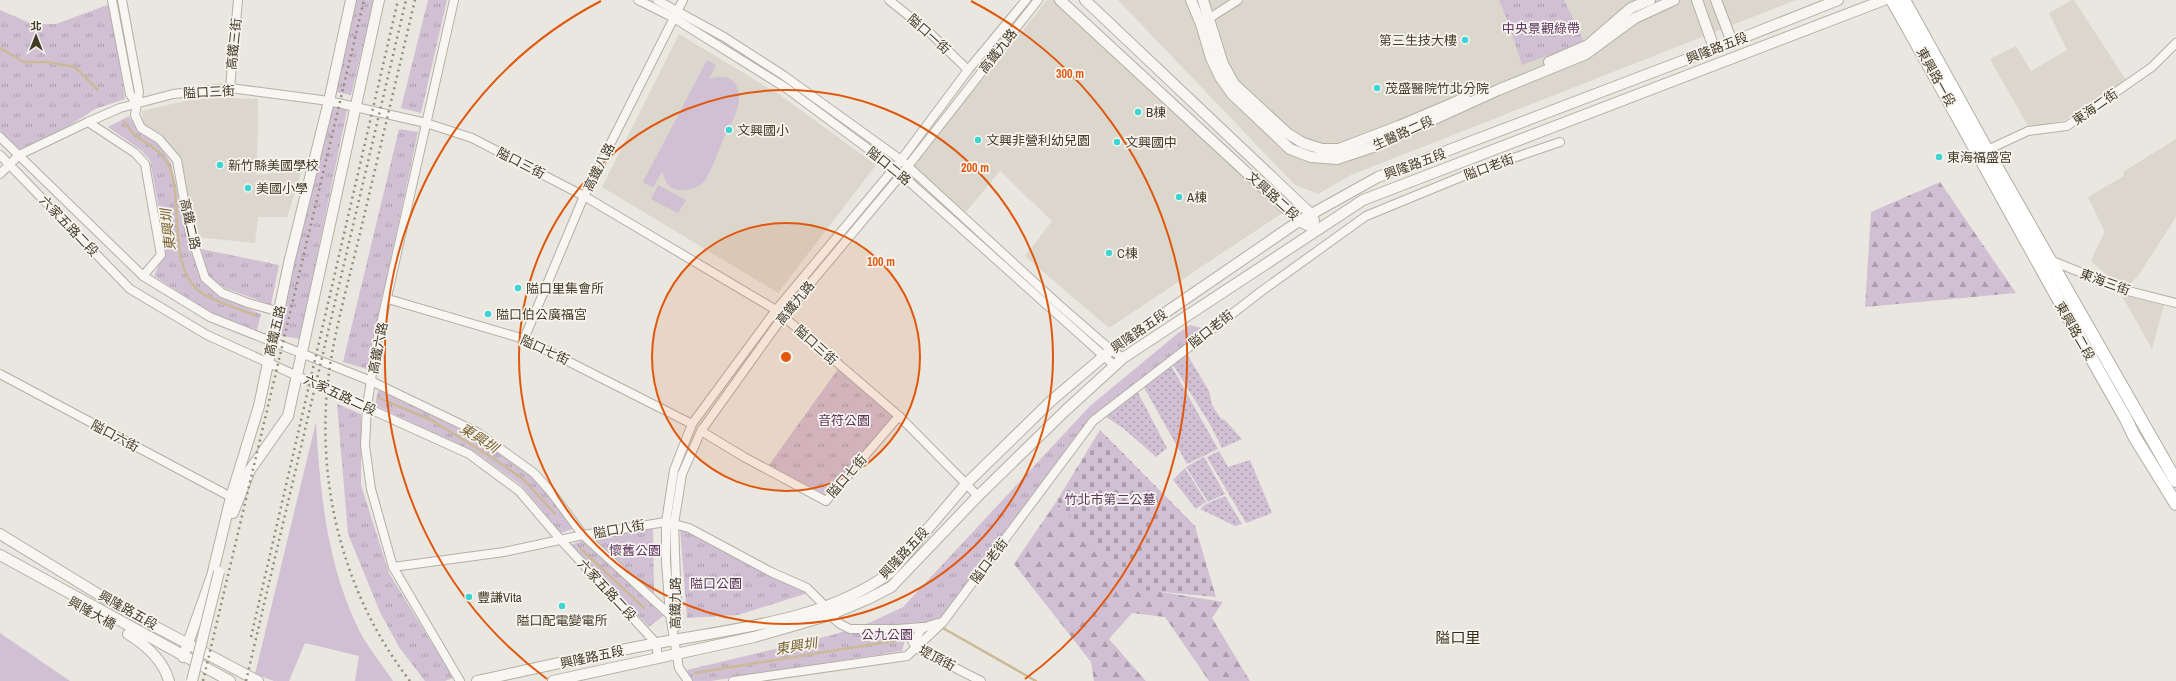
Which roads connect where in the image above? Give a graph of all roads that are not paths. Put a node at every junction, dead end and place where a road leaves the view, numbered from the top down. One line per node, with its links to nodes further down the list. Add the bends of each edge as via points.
1 (112, 0): 35 (street, 高鐵二路, via 130,94)
2 (122, 0): 35 (street, 高鐵二路, via 139,92)
3 (238, 0): 33 (street, 高鐵三街)
4 (351, 0): 34 (street, 高鐵五路)
5 (379, 0): 36 (street, 高鐵五路)
6 (454, 0): 38 (street, 高鐵六路)
7 (638, 0): 26 (street, 隘口二路)
8 (658, 0): 26 (street, 隘口二路)
9 (683, 0): 26 (street, 高鐵八路)
10 (889, 0): 32 (street, 隘口一街, via 930,33)
11 (1026, 0): 32 (street, 高鐵九路)
12 (1038, 0): 46 (street, 高鐵九路)
13 (1060, 0): 52 (street, 文興路二段)
14 (1086, 0): 51 (street, 文興路二段)
15 (1191, 0): 28 (street, 生醫路二段)
16 (1203, 0): 27 (street, 生醫路二段)
17 (1238, 0): 27 (street)
18 (1650, 0): 27 (street, 生醫路二段, via 1631,8 1588,45 1399,126 1339,148 1322,148 1303,143 1287,133 1234,84 1223,64)
19 (1674, 0): 28 (street, 生醫路二段, via 1635,18 1586,54 1498,90 1374,147 1337,159 1311,157 1290,149 1232,94 1220,77)
20 (1697, 0): 31 (street)
21 (1716, 0): 29 (street)
22 (1838, 0): 29 (street, 興隆路五段)
23 (1884, 0): 53 (street, 興隆路五段, via 1370,197)
24 (1892, 0): 41 (main road, 東興路一段)
25 (1904, 0): 41 (main road, 東興路一段)
26 (675, 15): 44 (street, 隘口二路, via 724,37 783,75); 47 (street, 隘口二路, via 786,88); 50 (street, 高鐵八路)
27 (1210, 18): 28 (street)
28 (1201, 24)
29 (1732, 42): 31 (street, 興隆路五段)
30 (2176, 43): 41 (street, 東海二街, via 2152,67 2067,126 2028,131)
31 (1714, 48): 51 (street, 興隆路五段, via 1378,177)
32 (968, 70): 44 (street, 高鐵九路)
33 (230, 88): 34 (street, 隘口三街); 35 (street, 隘口三街, via 173,94)
34 (329, 101): 36 (street, 隘口三街); 60 (street, 高鐵五路, via 289,263)
35 (136, 103): 37 (street, 隘口三街); 60 (street, 高鐵二路, via 135,115 141,128 159,140 177,160 189,229 205,278 222,293)
36 (355, 107): 38 (street, 隘口三街); 64 (street, 高鐵五路)
37 (88, 122): 43 (street, 隘口三街); 56 (street, via 136,153 145,164 161,255)
38 (426, 123): 50 (street, 隘口三街, via 472,138); 57 (street, 高鐵六路)
39 (0, 137): 43 (street, 六家五路二段)
40 (1560, 142): 90 (street, 隘口老街, via 1478,170 1366,216 1262,290 1093,421)
41 (1983, 152): 54 (main road, 東興路二段); 55 (main road, 東興路二段)
42 (0, 155): 45 (street, 六家五路二段)
43 (19, 156): 45 (street, 隘口三街); 56 (street, 六家五路二段)
44 (901, 160): 46 (street, 隘口二路); 47 (street, 高鐵九路)
45 (9, 165): 48 (street, 隘口三街); 67 (street, 六家五路二段, via 130,289 207,335)
46 (908, 167): 49 (street, 高鐵九路); 65 (street, 隘口二路)
47 (894, 168): 49 (street, 隘口二路); 59 (street, 高鐵九路)
48 (0, 174)
49 (901, 175): 61 (street, 高鐵九路); 65 (street, 隘口二路)
50 (584, 196): 59 (street, 隘口三街); 62 (street, 高鐵八路)
51 (1312, 214): 52 (street, 興隆路五段); 53 (street, 文興路二段)
52 (1299, 221): 53 (street, 文興路二段); 65 (street, 興隆路五段)
53 (1317, 230): 66 (street, 興隆路五段)
54 (2035, 258): 55 (street, 東海三街); 80 (main road, 東興路二段, via 2134,436)
55 (2051, 261): 58 (street, 東海三街, via 2124,290); 76 (main road, 東興路二段)
56 (142, 276): 63 (street, 六家五路二段, via 210,317)
57 (388, 299): 62 (street, 隘口七街); 71 (street, 高鐵六路, via 376,346)
58 (2176, 304)
59 (776, 310): 61 (street, 隘口三街); 74 (street, 高鐵九路)
60 (280, 312): 63 (street, 高鐵五路)
61 (784, 316): 73 (street, 隘口三街); 75 (street, 高鐵九路)
62 (524, 339): 74 (street, 隘口七街)
63 (273, 343): 64 (street, 六家五路二段); 67 (street, 高鐵五路)
64 (302, 353): 70 (street, 高鐵五路); 71 (street, 六家五路二段)
65 (1108, 353): 66 (street, 隘口二路); 68 (street, 隘口二路); 77 (street, 興隆路五段, via 1051,401)
66 (1123, 358): 68 (street, 興隆路五段)
67 (268, 363): 70 (street, 六家五路二段); 79 (street, 高鐵五路)
68 (1115, 366): 78 (street, 興隆路五段)
69 (0, 374): 79 (street, 隘口六街)
70 (298, 376): 72 (street, 六家五路二段); 79 (street, 高鐵五路, via 288,416 250,470)
71 (371, 381): 72 (street, 高鐵六路); 83 (street, 六家五路二段, via 477,432 528,469 551,492)
72 (367, 407): 84 (street, 六家五路二段, via 469,454 519,491); 87 (street, 高鐵六路, via 365,446 371,489)
73 (899, 416): 75 (street, 隘口七街, via 826,501); 77 (street, 隘口三街)
74 (692, 424): 81 (street, 高鐵九路, via 674,470)
75 (701, 431): 81 (street, 高鐵九路, via 682,474)
76 (2176, 481)
77 (966, 484): 78 (street, 隘口三街); 88 (street, 興隆路五段, via 891,572)
78 (978, 496): 88 (street, 興隆路五段, via 891,587 868,599)
79 (233, 502): 94 (street, 高鐵五路); 101 (street, bridge)
80 (2176, 504)
81 (670, 523): 83 (street, 隘口八街); 88 (street, 隘口八街, via 688,528 807,588); 89 (street, 高鐵九路, via 666,562); 93 (street, 高鐵九路, via 677,609)
82 (0, 534): 94 (street, 興隆路五段, via 124,610)
83 (583, 535): 84 (street, 隘口八街); 89 (street, 六家五路二段)
84 (560, 539): 87 (street, 隘口八街, via 504,552); 95 (street, 六家五路二段)
85 (0, 555): 98 (street, 興隆路五段)
86 (0, 563): 100 (street, 興隆大橋, via 138,640 160,663)
87 (393, 567): 104 (street, 高鐵六路)
88 (828, 610): 92 (street, via 840,624 850,629); 93 (street, 興隆路五段, via 751,628); 97 (street, 興隆路五段, via 754,637)
89 (670, 615): 93 (street, 高鐵九路)
90 (943, 622): 91 (street); 96 (street, 隘口老街)
91 (923, 627): 92 (street); 96 (street, via 916,635)
92 (895, 629): 96 (street, 堤頂街, via 910,637)
93 (675, 640): 95 (street, 興隆路五段); 97 (street)
94 (189, 643): 98 (street, 高鐵五路); 103 (street, 興隆路五段)
95 (656, 643): 99 (street); 105 (street, 興隆路五段)
96 (916, 648): 108 (street, 隘口老街, via 907,656); 109 (street, 堤頂街)
97 (676, 653): 99 (street, 興隆路五段); 107 (street, via 679,666)
98 (184, 657): 102 (street, 興隆路五段)
99 (658, 657): 106 (street, 興隆路五段)
100 (169, 681)
101 (192, 681)
102 (230, 681)
103 (258, 681)
104 (460, 681)
105 (477, 681)
106 (553, 681)
107 (688, 681)
108 (733, 681)
109 (981, 681)

